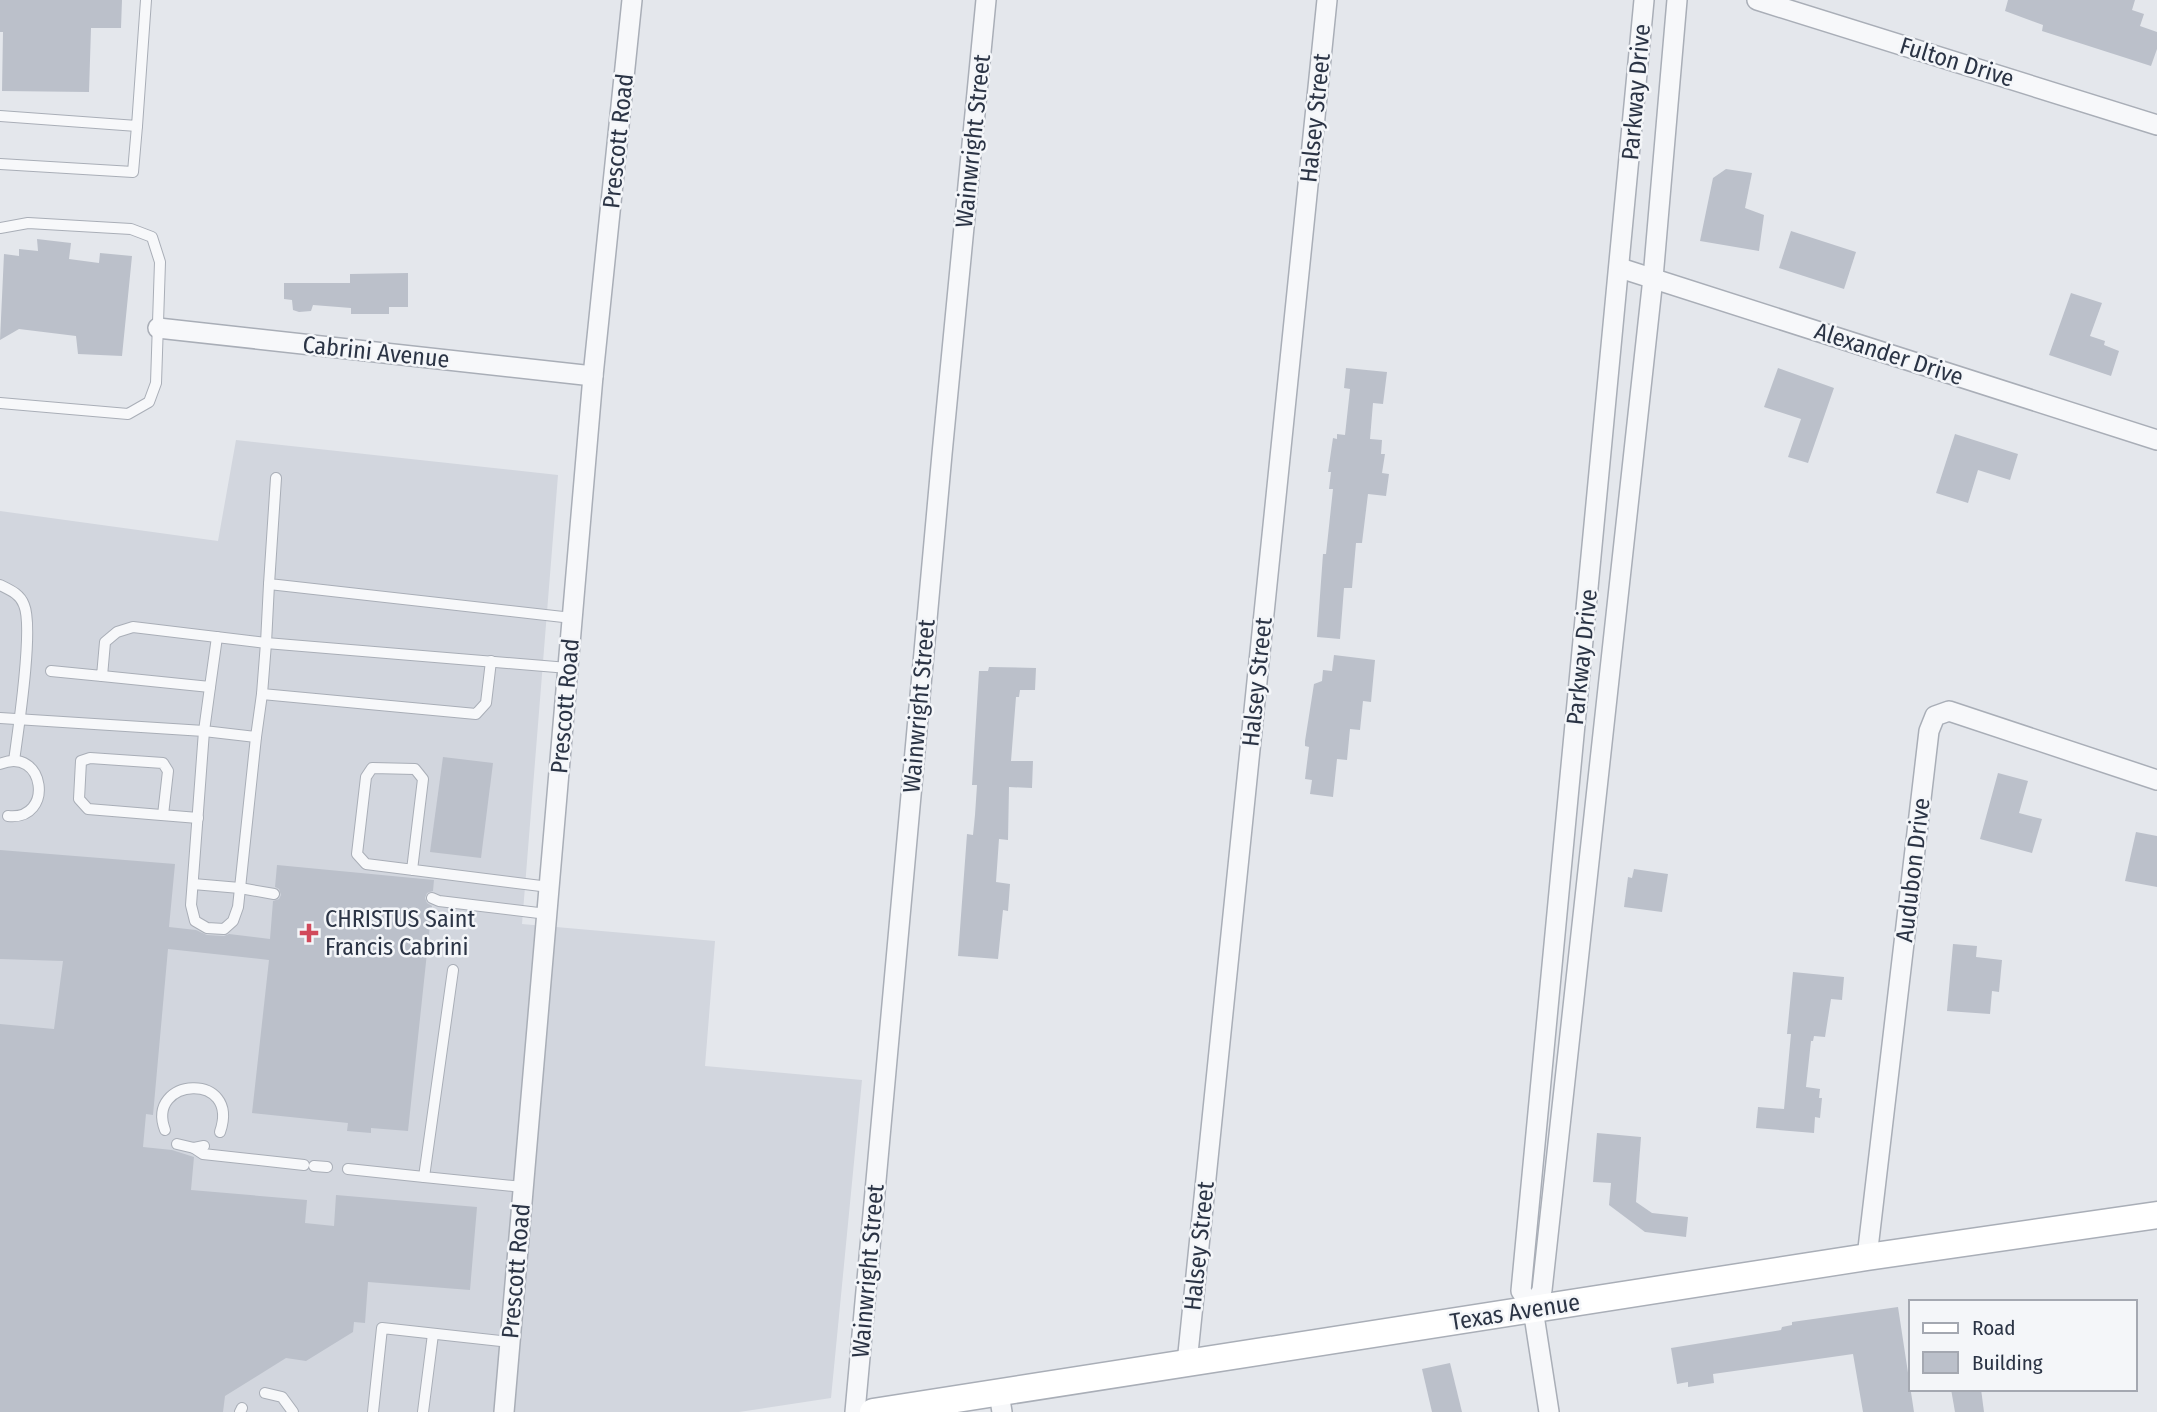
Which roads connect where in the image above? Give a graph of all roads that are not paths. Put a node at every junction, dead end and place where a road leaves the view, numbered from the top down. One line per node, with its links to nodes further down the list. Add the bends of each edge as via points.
1 (146, 0): 10 (lane)
2 (632, 0): 16 (street, Prescott Road)
3 (986, 0): 68 (street, Wainwright Street)
4 (1327, 0): 61 (street, Halsey Street)
5 (1644, 0): 13 (street, Parkway Drive)
6 (1677, 0): 14 (street, Parkway Drive)
7 (1757, 0): 9 (street, Fulton Drive)
8 (0, 116): 10 (lane)
9 (2157, 125)
10 (137, 126): 11 (lane, via 134,172)
11 (0, 164)
12 (0, 228): 15 (lane, via 28,223 131,229 152,237 160,262)
13 (1620, 268): 14 (street, Alexander Drive); 58 (street, Parkway Drive, via 1521,1291)
14 (1653, 278): 18 (street, Alexander Drive); 58 (street, Parkway Drive, via 1542,1290)
15 (158, 328): 16 (street, Cabrini Avenue); 17 (lane, via 156,383 149,402 128,414)
16 (593, 376): 22 (street, Prescott Road)
17 (0, 403)
18 (2157, 440)
19 (276, 478): 20 (lane)
20 (269, 583): 22 (lane); 24 (lane)
21 (0, 585): 32 (lane, via 15,592 25,606 27,635)
22 (572, 618): 26 (street, Prescott Road)
23 (217, 637): 24 (lane); 28 (lane, via 133,627 117,632 105,642); 29 (lane)
24 (266, 643): 25 (lane); 30 (lane)
25 (491, 661): 26 (lane); 30 (lane, via 486,702 476,714)
26 (568, 668): 43 (street, Prescott Road)
27 (51, 671): 28 (lane)
28 (102, 676): 29 (lane)
29 (210, 687): 33 (lane)
30 (262, 694): 34 (lane)
31 (0, 718): 32 (lane)
32 (19, 720): 33 (lane); 35 (lane)
33 (204, 731): 34 (lane); 40 (lane)
34 (256, 737): 44 (lane)
35 (14, 761): 36 (lane); 39 (lane, via 31,768 40,785 30,810)
36 (0, 764)
37 (2157, 780): 57 (street, Audubon Drive, via 1949,711 1935,716)
38 (163, 815): 38 (lane, via 89,809 79,799 81,761 163,763 168,771); 40 (lane)
39 (8, 816)
40 (198, 818): 42 (lane)
41 (412, 870): 41 (lane, via 366,863 357,854 366,777 372,768 415,769 423,779); 43 (lane)
42 (193, 884): 44 (lane); 44 (lane, via 195,921 207,928 224,929 233,921)
43 (549, 887): 47 (street, Prescott Road)
44 (240, 888): 45 (lane)
45 (272, 892)
46 (435, 901): 47 (lane)
47 (547, 914): 55 (street, Prescott Road)
48 (453, 970): 54 (lane)
49 (165, 1130): 50 (lane, via 162,1115 170,1097 197,1087 220,1103)
50 (220, 1132)
51 (177, 1144): 52 (lane, via 199,1147 203,1154)
52 (327, 1167)
53 (348, 1169): 54 (lane)
54 (424, 1177): 55 (lane)
55 (523, 1187): 60 (street, Prescott Road)
56 (2157, 1215): 57 (street, Texas Avenue)
57 (1867, 1257): 58 (street, Texas Avenue)
58 (1533, 1309): 61 (street, Texas Avenue); 70 (street, Parkway Drive)
59 (432, 1334): 60 (lane); 65 (lane, via 382,1328); 66 (lane)
60 (510, 1342): 67 (street, Prescott Road)
61 (1187, 1363): 63 (street, Texas Avenue)
62 (265, 1393): 64 (lane, via 282,1397)
63 (1000, 1402): 69 (street, Texas Avenue)
64 (293, 1412)
65 (373, 1412)
66 (423, 1412)
67 (504, 1412)
68 (855, 1412)
69 (873, 1412)
70 (1549, 1412)

